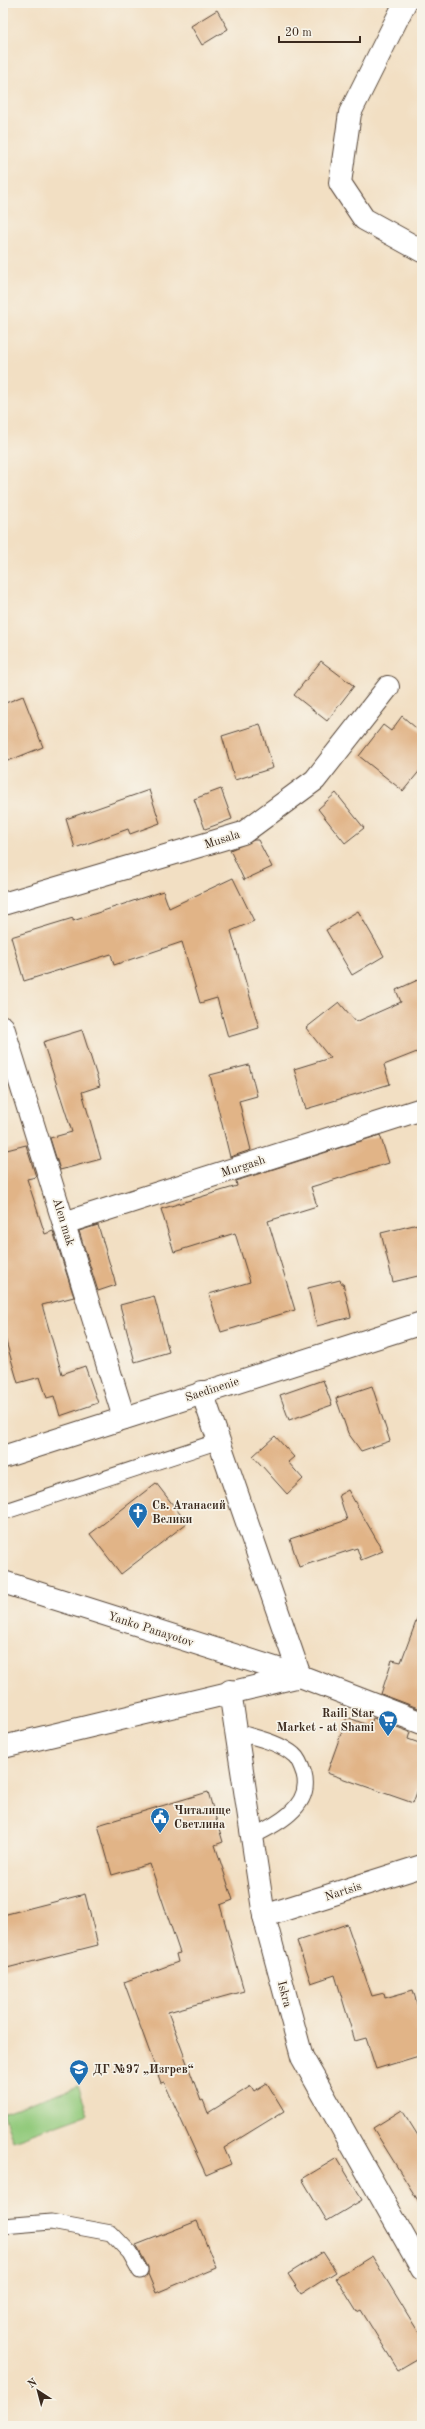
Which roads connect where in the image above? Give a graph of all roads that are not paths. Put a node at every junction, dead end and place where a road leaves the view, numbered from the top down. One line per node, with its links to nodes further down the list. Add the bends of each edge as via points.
1 (405, 3): 2 (street, via 350,113 340,183 364,219)
2 (422, 251)
3 (388, 687): 4 (street, Musala, via 315,780 243,833)
4 (3, 904)
5 (3, 1027): 6 (street, Alen mak)
6 (6, 1049): 8 (street, Alen mak)
7 (422, 1109): 8 (street, Murgash)
8 (64, 1223): 11 (street, Alen mak)
9 (422, 1323): 10 (street, Saedinenie)
10 (202, 1392): 11 (street, Saedinenie); 12 (street)
11 (124, 1418): 13 (street, Saedinenie)
12 (219, 1441): 14 (lane); 16 (street)
13 (3, 1457)
14 (3, 1512)
15 (3, 1582): 16 (street, Yanko Panayotov)
16 (300, 1676): 17 (street); 18 (street, Yanko Panayotov)
17 (230, 1691): 19 (street, Iskra); 20 (street)
18 (422, 1723)
19 (237, 1732): 21 (street, Iskra); 21 (lane, via 283,1748 295,1756 305,1780 303,1794 297,1806 287,1816)
20 (3, 1747)
21 (251, 1837): 23 (street, Iskra)
22 (422, 1866): 23 (street, Nartsis)
23 (264, 1916): 25 (street, Iskra, via 302,2057)
24 (3, 2226): 26 (lane, via 51,2222 112,2233 130,2253)
25 (422, 2269)
26 (140, 2271)

